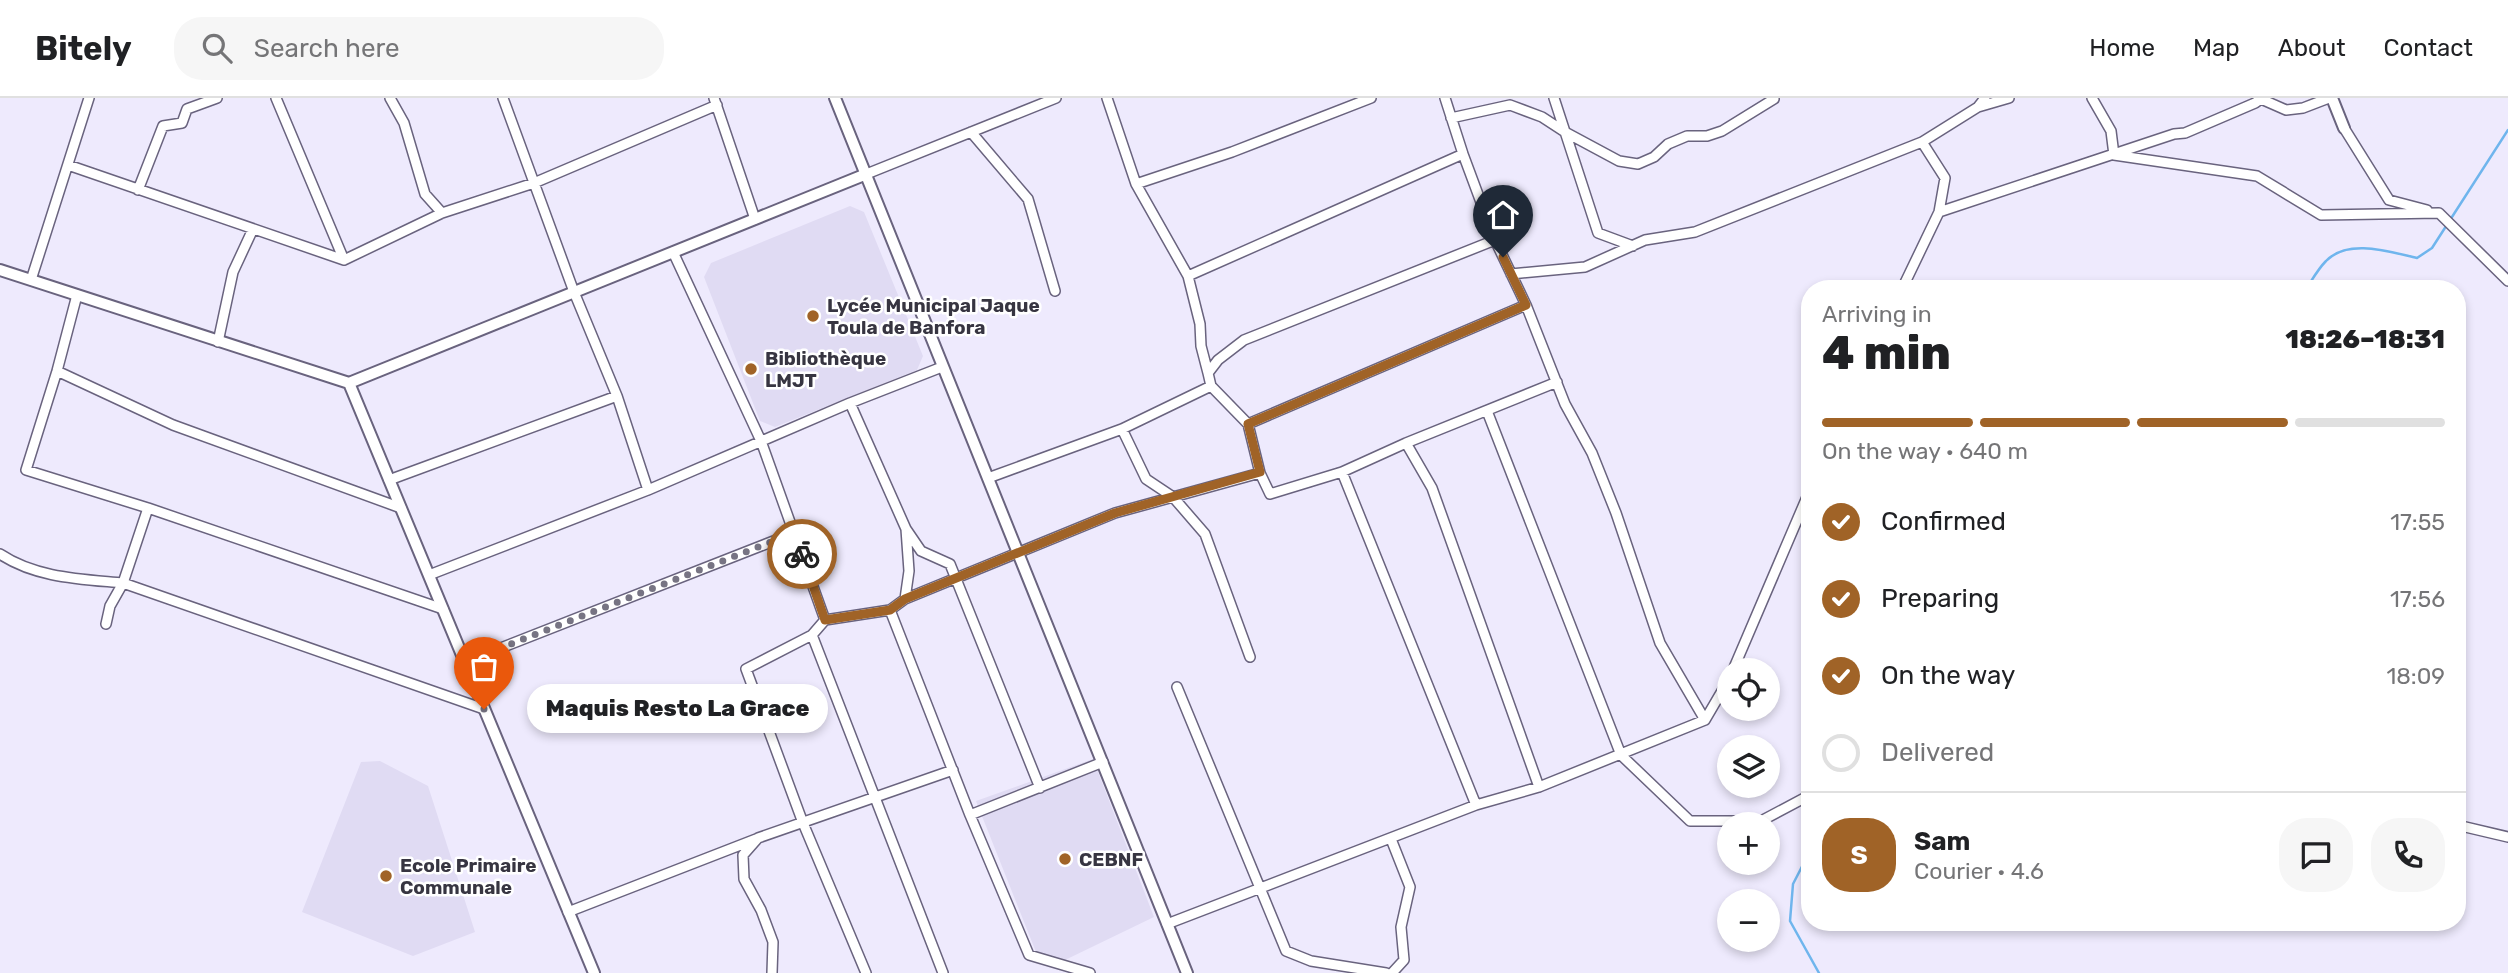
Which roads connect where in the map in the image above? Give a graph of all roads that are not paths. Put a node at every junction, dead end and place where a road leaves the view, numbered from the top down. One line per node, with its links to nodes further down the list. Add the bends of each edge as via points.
1 (89, 98): 27 (street)
2 (217, 98): 31 (street, via 187,109 182,123 163,126)
3 (276, 98): 40 (street)
4 (390, 98): 33 (street, via 404,123 425,194)
5 (503, 98): 29 (street)
6 (835, 98): 28 (street)
7 (1056, 98): 22 (street)
8 (1107, 98): 30 (street)
9 (1371, 98): 30 (street)
10 (1446, 98): 20 (street)
11 (1554, 98): 23 (street)
12 (1775, 98): 23 (street, via 1722,131 1686,136 1638,164 1619,161)
13 (1985, 98): 19 (street)
14 (2009, 98): 19 (street)
15 (2092, 98): 26 (street, via 2111,131)
16 (2330, 98): 17 (street, via 2286,110); 21 (street)
17 (2262, 99): 26 (street, via 2185,133)
18 (716, 101): 29 (street); 35 (street)
19 (1978, 107): 24 (street)
20 (1451, 118): 23 (street, via 1510,104); 25 (street)
21 (2344, 128): 34 (street, via 2389,200)
22 (971, 132): 28 (street); 47 (street, via 1028,199)
23 (1565, 132): 38 (street, via 1598,233)
24 (1922, 142): 32 (street, via 1945,178); 38 (street, via 1695,232)
25 (1463, 155): 37 (street); 43 (street)
26 (2115, 155): 32 (street); 34 (street, via 2257,176 2321,215)
27 (68, 166): 31 (street); 44 (street)
28 (864, 175): 35 (street); 52 (street)
29 (534, 183): 33 (street); 48 (street)
30 (1136, 184): 43 (street)
31 (138, 190): 36 (street)
32 (1939, 212): 45 (street)
33 (442, 213): 40 (street)
34 (2439, 213): 46 (street)
35 (755, 219): 39 (street)
36 (253, 229): 40 (street); 51 (street, via 233,272)
37 (1495, 240): 42 (street); 54 (street, via 1244,340)
38 (1633, 246): 42 (street, via 1585,267)
39 (673, 252): 48 (street); 63 (street)
40 (344, 260)
41 (0, 270): 44 (street)
42 (1511, 274): 50 (street)
43 (1188, 276): 54 (street)
44 (31, 280): 49 (street)
45 (1906, 280)
46 (2508, 281)
47 (1055, 291)
48 (574, 292): 56 (street); 58 (street)
49 (77, 295): 51 (street); 53 (street)
50 (1526, 305): 55 (street); 61 (street)
51 (218, 342): 56 (street)
52 (942, 367): 59 (street); 67 (street)
53 (57, 371): 71 (street, via 26,470); 72 (street, via 173,425)
54 (1208, 373): 57 (street)
55 (1557, 382): 60 (street); 93 (street, via 1616,513 1660,643)
56 (349, 383): 68 (street)
57 (1211, 386): 61 (street); 62 (street)
58 (617, 396): 68 (street); 69 (street)
59 (850, 402): 63 (street); 74 (street)
60 (1487, 411): 64 (street); 94 (street)
61 (1248, 424): 65 (street)
62 (1122, 429): 67 (street); 70 (street, via 1146,479)
63 (761, 441): 69 (street); 75 (street)
64 (1406, 443): 66 (street); 97 (street, via 1433,488)
65 (1260, 472): 66 (street, via 1270,494); 70 (street)
66 (1342, 472): 101 (street)
67 (988, 478): 76 (street)
68 (389, 480): 72 (street)
69 (648, 490): 78 (street)
70 (1173, 497): 76 (street, via 1115,513); 87 (street, via 1205,534)
71 (148, 508): 80 (street); 82 (street)
72 (401, 508): 78 (street)
73 (1801, 511): 88 (street)
74 (906, 529): 79 (street, via 921,551 950,564); 81 (street, via 909,571)
75 (794, 533): 84 (street); 89 (street)
76 (1019, 551): 79 (street); 95 (street)
77 (0, 554): 80 (street, via 17,565 62,578)
78 (429, 575): 82 (street)
79 (957, 579): 81 (street); 98 (street)
80 (123, 583): 85 (street); 92 (street)
81 (905, 599): 83 (street)
82 (443, 609): 89 (street)
83 (890, 610): 84 (street); 96 (street)
84 (825, 620): 86 (street)
85 (106, 624)
86 (812, 635): 99 (street); 103 (street, via 746,669)
87 (1250, 657)
88 (1738, 658)
89 (465, 662): 92 (street)
90 (1177, 687): 108 (street)
91 (1717, 700): 93 (street)
92 (484, 709): 109 (street)
93 (1706, 720): 94 (street)
94 (1621, 755): 97 (street); 100 (street, via 1690,821 1761,821)
95 (1103, 762): 98 (street); 110 (street)
96 (953, 770): 99 (street); 102 (street)
97 (1539, 787): 101 (street)
98 (1040, 788): 102 (street)
99 (875, 797): 103 (street); 114 (street)
100 (1801, 800)
101 (1476, 805): 107 (street)
102 (970, 815): 115 (street, via 1029,955)
103 (803, 823): 106 (street); 113 (street)
104 (2466, 827): 105 (street)
105 (2508, 837)
106 (758, 838): 109 (street); 112 (street, via 743,855 744,879 773,942)
107 (1391, 839): 108 (street); 118 (street, via 1410,887 1401,927 1404,960)
108 (1262, 887): 110 (street); 117 (street, via 1286,951 1311,961)
109 (568, 912): 111 (street)
110 (1167, 924): 116 (street)
111 (594, 973)
112 (772, 973)
113 (866, 973)
114 (943, 973)
115 (1090, 973)
116 (1187, 973)
117 (1386, 973)
118 (1392, 973)

